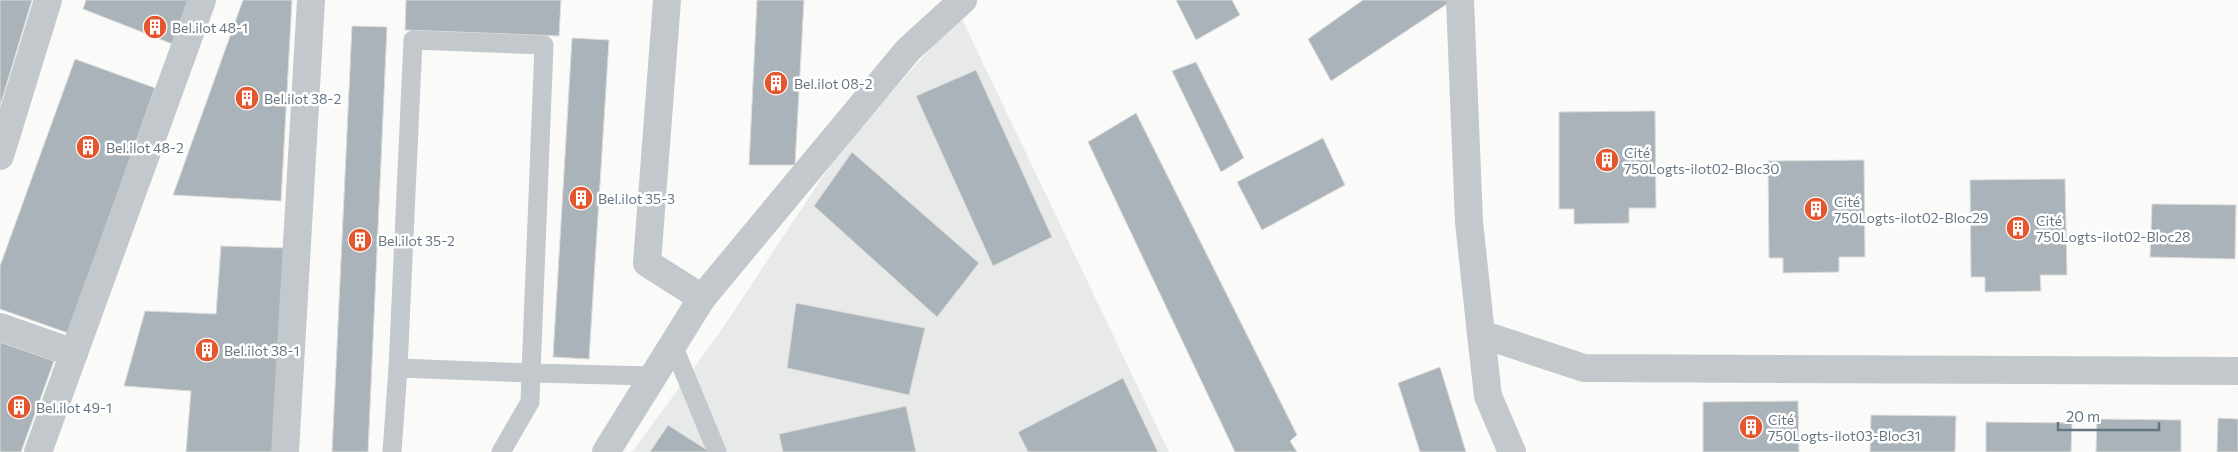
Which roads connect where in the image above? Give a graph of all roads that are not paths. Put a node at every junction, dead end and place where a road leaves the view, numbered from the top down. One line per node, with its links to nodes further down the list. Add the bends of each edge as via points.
1 (48, 0): 7 (street)
2 (202, 0): 12 (street)
3 (311, 0): 18 (street)
4 (667, 0): 8 (street, via 647,263)
5 (963, 0): 8 (street, via 908,50)
6 (1460, 0): 10 (street, via 1469,222)
7 (0, 156)
8 (702, 298): 11 (street)
9 (0, 327): 12 (street)
10 (1481, 334): 14 (street, via 1584,368); 23 (street, via 1488,396)
11 (672, 342): 16 (street); 22 (lane)
12 (74, 352): 17 (street)
13 (398, 368): 15 (lane); 15 (lane, via 413,40 544,45); 19 (lane)
14 (2238, 371)
15 (531, 373): 16 (lane); 20 (lane, via 530,402)
16 (652, 376): 21 (street)
17 (38, 452)
18 (285, 452)
19 (392, 452)
20 (501, 452)
21 (606, 452)
22 (717, 452)
23 (1512, 452)

